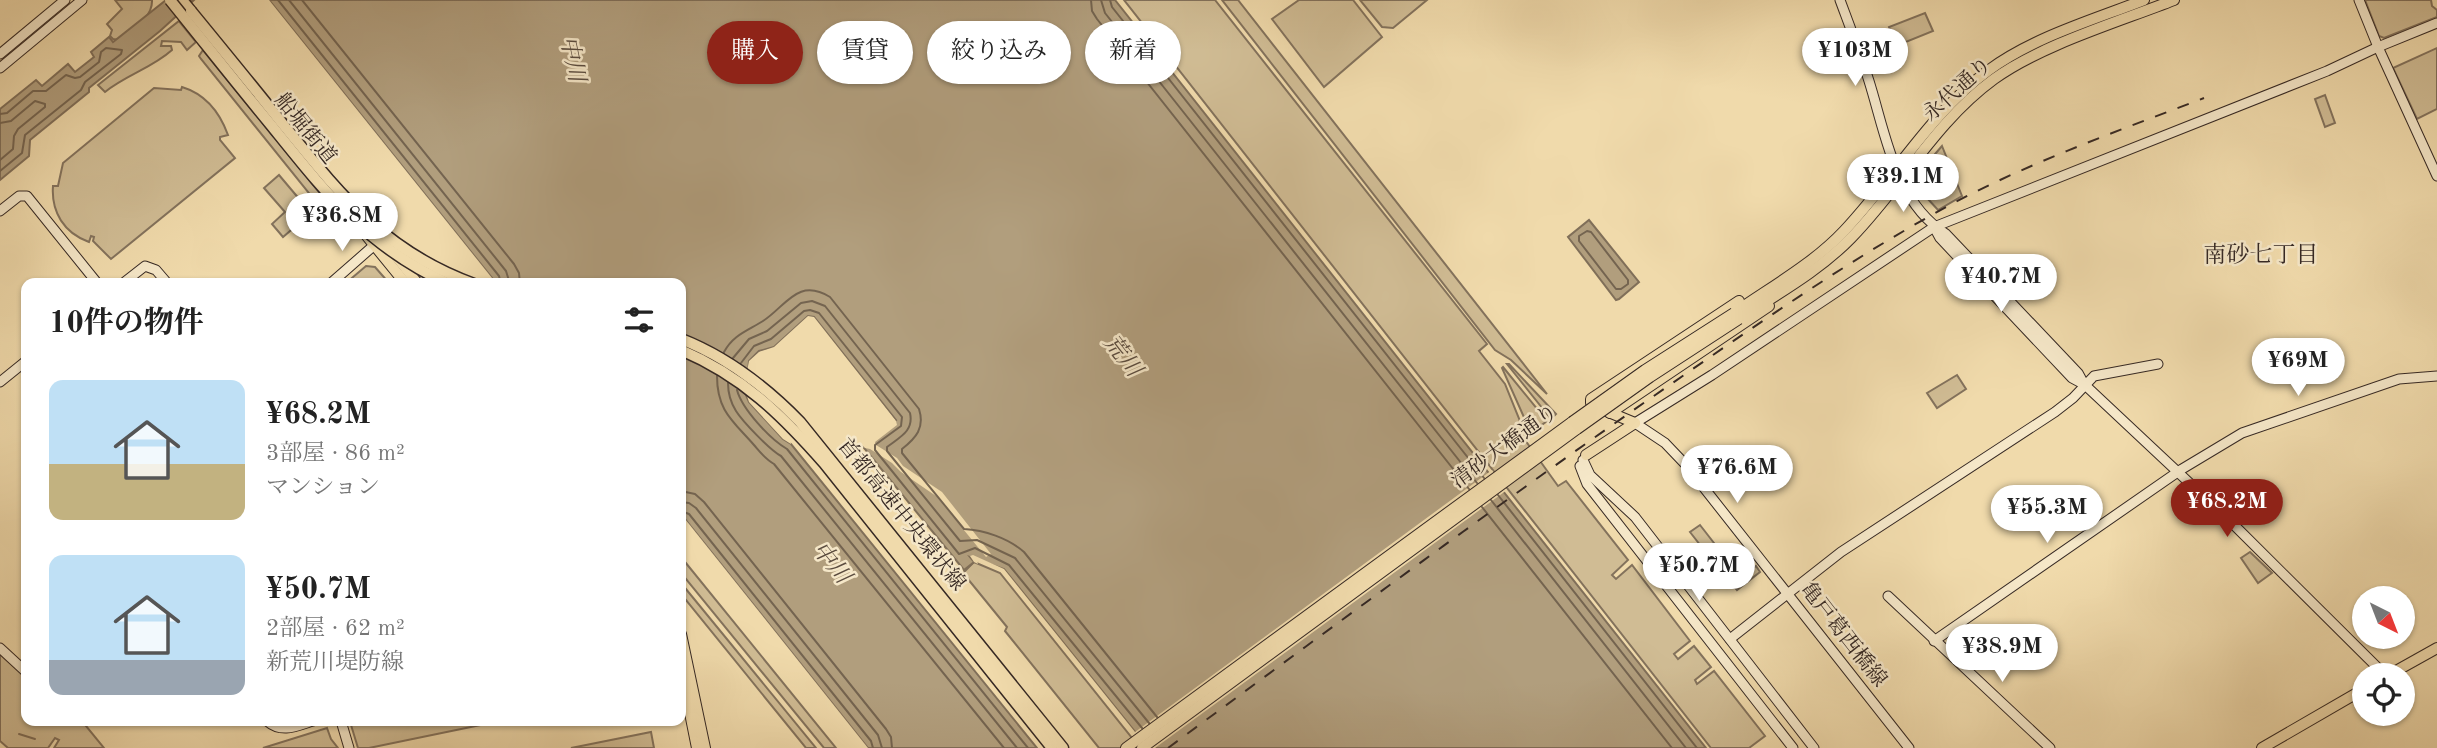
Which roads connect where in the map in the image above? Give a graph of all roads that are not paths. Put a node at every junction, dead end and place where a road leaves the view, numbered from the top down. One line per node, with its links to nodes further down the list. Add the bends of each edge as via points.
1 (65, 0): 13 (street)
2 (82, 0): 14 (street)
3 (171, 0): 10 (main road, 船堀街道, bridge); 28 (highway, bridge, via 346,215 387,249)
4 (184, 0): 10 (main road, 船堀街道); 29 (highway, bridge, via 361,216 409,252)
5 (1840, 0): 15 (street)
6 (2144, 0): 9 (main road, 永代通り)
7 (2174, 0): 9 (main road, 永代通り)
8 (2359, 0): 12 (street)
9 (2127, 8): 15 (main road, 永代通り, via 2028,47 1993,67 1945,109); 17 (main road, 永代通り, via 1992,80 1953,116)
10 (191, 14): 20 (main road, 船堀街道)
11 (2437, 23): 12 (street)
12 (2378, 47): 16 (street); 19 (street)
13 (0, 54)
14 (0, 68)
15 (1896, 167): 17 (street); 21 (main road, 清砂大橋通り, via 1842,234)
16 (2437, 176)
17 (1900, 180): 19 (street); 21 (main road, 清砂大橋通り, via 1850,239)
18 (0, 211): 22 (street, via 19,196 27,196)
19 (1934, 227): 37 (street, via 1940,239 2072,378); 39 (street)
20 (378, 242): 25 (street); 26 (main road, 船堀街道); 27 (main road, 船堀街道)
21 (1800, 274): 30 (main road, 清砂大橋通り); 38 (main road, via 1763,312); 38 (main road, via 1749,294 1591,399 1594,406)
22 (93, 278)
23 (130, 278): 24 (street, via 145,266)
24 (162, 278)
25 (337, 278)
26 (402, 278)
27 (412, 278)
28 (438, 278)
29 (460, 278)
30 (1736, 316): 62 (main road, 清砂大橋通り, bridge, via 1644,370); 63 (main road, 清砂大橋通り, bridge)
31 (686, 341): 61 (highway, 首都高速中央環状線, via 740,370 800,422)
32 (686, 352): 60 (highway, 首都高速中央環状線, via 744,385 793,428)
33 (2158, 364): 37 (street, via 2100,374)
34 (21, 365): 36 (street)
35 (2437, 376): 41 (street, via 2399,379 2247,431)
36 (0, 382)
37 (2085, 385): 41 (street); 42 (street, via 2055,412 1869,533)
38 (1610, 413): 39 (main road)
39 (1635, 423): 40 (main road); 42 (street, 亀戸葛西橋線, via 1676,454)
40 (1584, 458): 44 (street, via 1590,475 1635,517); 64 (street, via 1580,469 1587,484)
41 (2176, 472): 45 (street); 49 (street)
42 (1787, 593): 44 (street); 66 (street, 亀戸葛西橋線)
43 (1888, 596): 45 (street)
44 (1730, 639): 65 (street)
45 (1934, 641): 67 (street)
46 (0, 648): 51 (street)
47 (2437, 648): 50 (main road)
48 (686, 658): 59 (main road)
49 (2373, 663)
50 (2410, 663)
51 (21, 667)
52 (686, 693): 58 (main road)
53 (2352, 696): 68 (main road)
54 (273, 726): 55 (street)
55 (295, 726)
56 (342, 726): 57 (street)
57 (349, 748)
58 (697, 748)
59 (705, 748)
60 (1052, 748)
61 (1063, 748)
62 (1126, 748)
63 (1142, 748)
64 (1793, 748)
65 (1814, 748)
66 (1909, 748)
67 (2050, 748)
68 (2262, 748)

